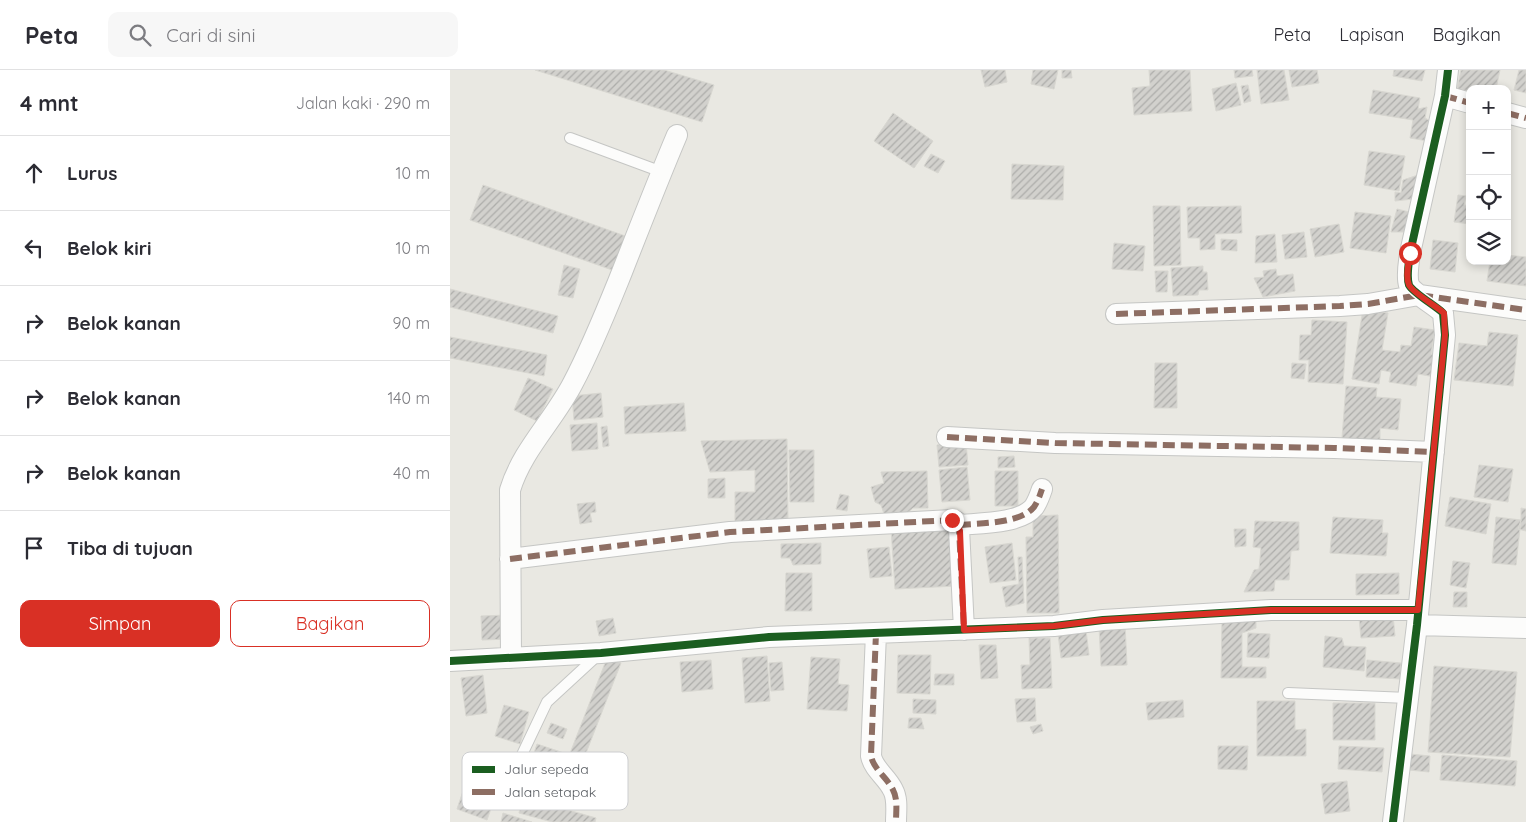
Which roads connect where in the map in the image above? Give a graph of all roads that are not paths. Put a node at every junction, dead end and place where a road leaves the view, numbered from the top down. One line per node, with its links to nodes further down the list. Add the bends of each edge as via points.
1 (1448, 70): 2 (street)
2 (1445, 96): 3 (street); 9 (street, via 1410,253 1409,285)
3 (1466, 102)
4 (1511, 114): 5 (street)
5 (1526, 118)
6 (677, 135): 8 (street)
7 (570, 138): 8 (lane)
8 (662, 172): 16 (street, via 573,384 515,475 510,490)
9 (1419, 295): 10 (street); 11 (street, via 1340,306); 13 (street, via 1444,313 1444,349)
10 (1526, 310)
11 (1116, 314)
12 (947, 437): 13 (street, via 1055,443)
13 (1434, 452): 17 (street)
14 (1042, 489): 15 (street, via 1033,508 1024,514 1002,521)
15 (959, 525): 16 (street, via 948,520 730,532); 19 (street)
16 (510, 559): 22 (street)
17 (1417, 618): 18 (street); 19 (street, via 1271,610); 25 (street)
18 (1526, 628)
19 (964, 630): 20 (street)
20 (876, 633): 21 (street, via 769,637); 27 (street, via 871,756 894,791)
21 (601, 653): 22 (street); 26 (lane, via 546,702)
22 (511, 658): 23 (street)
23 (450, 661)
24 (1288, 693): 25 (lane)
25 (1408, 698): 28 (street)
26 (523, 752)
27 (896, 822)
28 (1393, 822)

